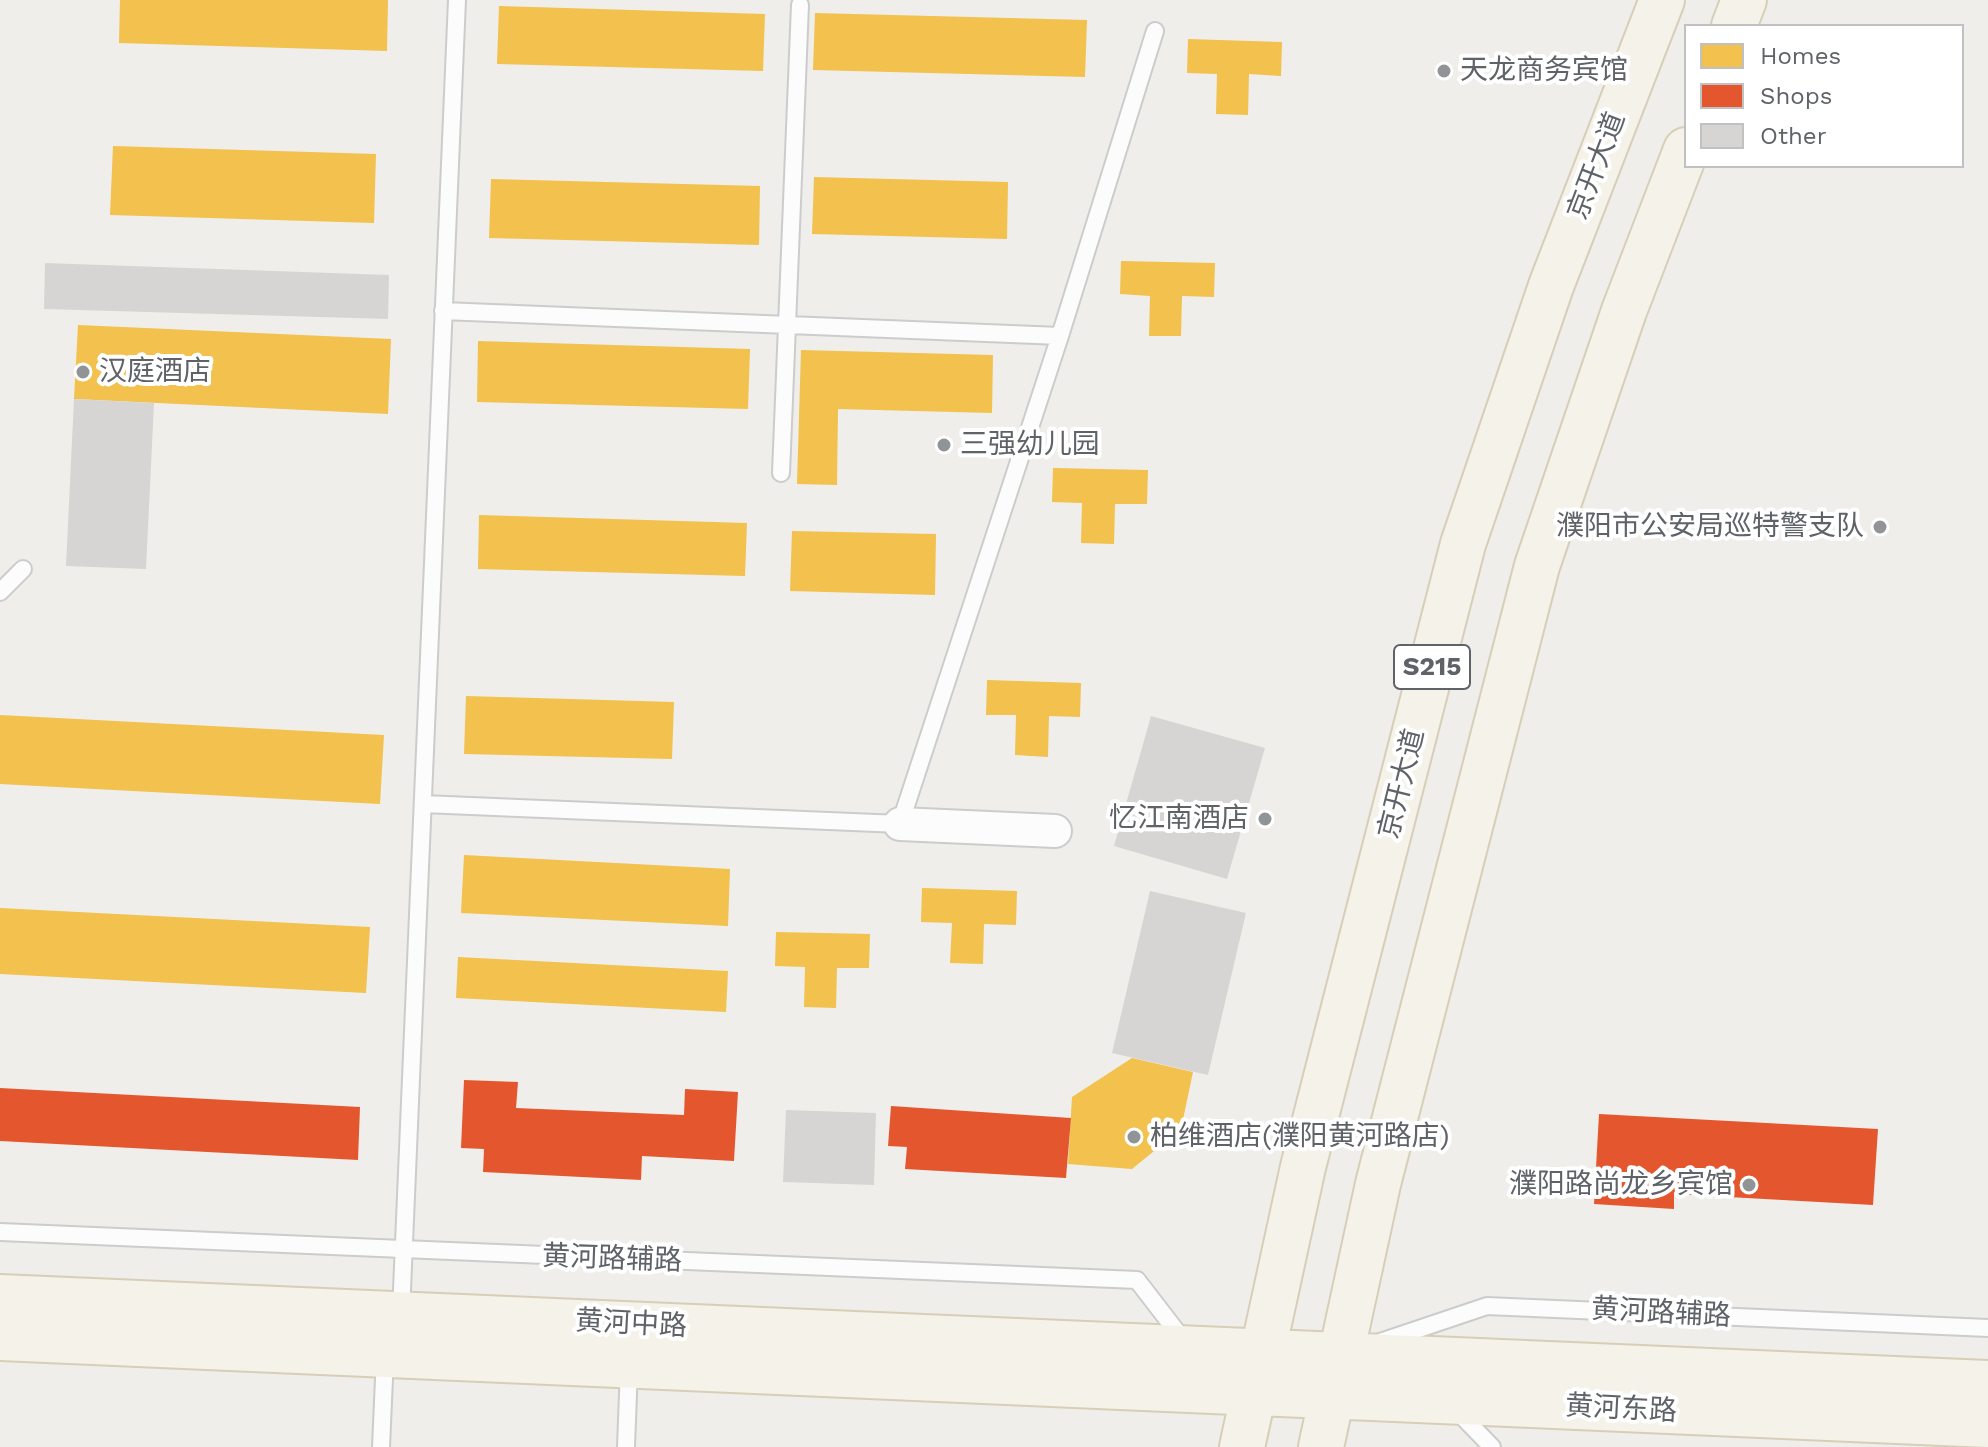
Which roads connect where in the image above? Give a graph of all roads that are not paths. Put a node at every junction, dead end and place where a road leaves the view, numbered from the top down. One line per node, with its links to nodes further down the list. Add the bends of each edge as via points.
1 (457, 0): 8 (lane)
2 (1662, 0): 26 (main road, 京开大道 / S215, via 1551,286 1463,544 1303,1167)
3 (1744, 0): 5 (main road)
4 (800, 5): 9 (lane)
5 (1735, 24)
6 (1155, 31): 10 (lane)
7 (1684, 155): 27 (main road, S215, via 1537,566 1378,1184)
8 (443, 311): 9 (lane); 14 (lane)
9 (788, 324): 10 (lane); 11 (lane)
10 (1060, 336): 15 (lane)
11 (781, 473)
12 (23, 569): 13 (lane)
13 (0, 592)
14 (423, 804): 15 (lane); 18 (lane)
15 (900, 824): 16 (street)
16 (1055, 831)
17 (0, 1232): 18 (lane, 黄河路辅路)
18 (405, 1250): 20 (lane); 23 (lane, 黄河路辅路, via 1137,1280)
19 (0, 1297): 20 (main road, 黄河中路)
20 (401, 1314): 23 (main road, 黄河中路)
21 (1988, 1328): 27 (lane, 黄河路辅路, via 1487,1306)
22 (0, 1338): 24 (main road, 黄河中路)
23 (1190, 1349): 26 (main road, 黄河中路)
24 (385, 1355): 25 (main road, 黄河中路); 31 (lane)
25 (629, 1365): 26 (main road, 黄河中路); 32 (lane)
26 (1258, 1372): 27 (main road, 黄河东路); 33 (main road, 京开大道 / S215)
27 (1336, 1375): 28 (main road, 黄河东路); 29 (main road, 黄河东路); 34 (main road, S215)
28 (1988, 1383)
29 (1448, 1401): 30 (main road, 黄河东路); 35 (lane)
30 (1988, 1425)
31 (381, 1447)
32 (626, 1447)
33 (1242, 1447)
34 (1321, 1447)
35 (1492, 1447)

